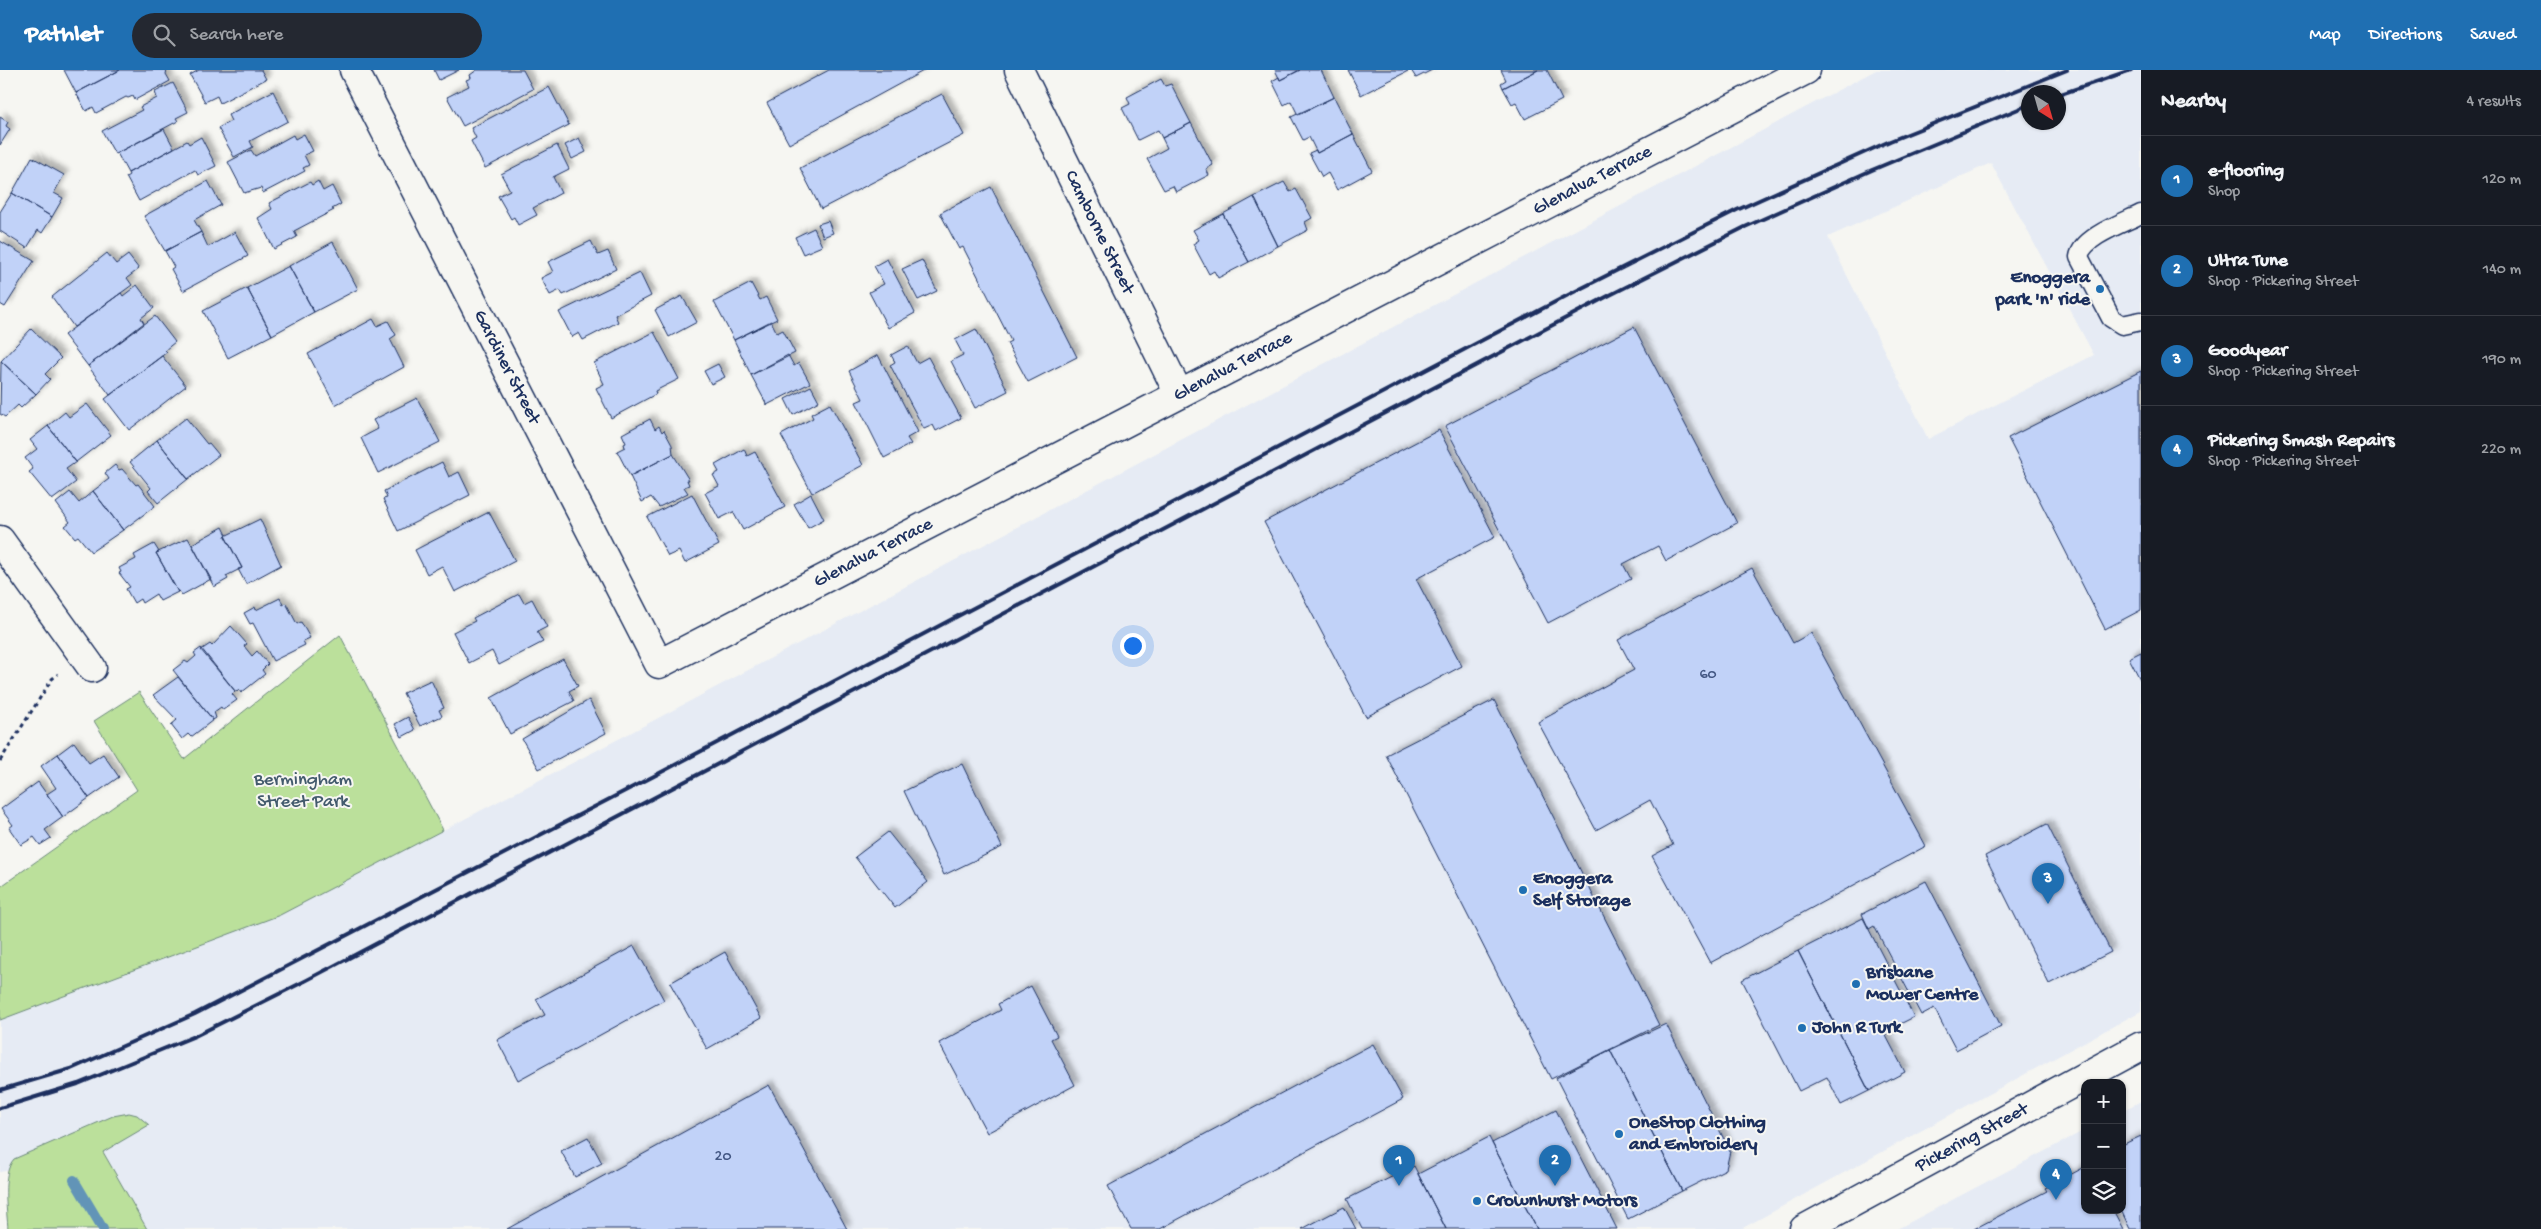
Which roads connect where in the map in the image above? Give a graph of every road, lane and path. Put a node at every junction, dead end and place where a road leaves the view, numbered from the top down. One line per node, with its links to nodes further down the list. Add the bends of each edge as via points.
1 (354, 70): 9 (street, Gardiner Street)
2 (1019, 70): 6 (street, Camborne Street)
3 (1806, 70): 6 (street, Glenalva Terrace)
4 (2141, 214): 5 (lane, via 2089,240 2080,248 2079,257 2111,318 2122,325)
5 (2141, 321)
6 (1179, 394): 9 (street, Glenalva Terrace)
7 (0, 540): 8 (street)
8 (87, 661): 10 (path, via 52,679)
9 (659, 664)
10 (0, 761)
11 (2141, 1046): 12 (street, Pickering Street)
12 (1804, 1229)

